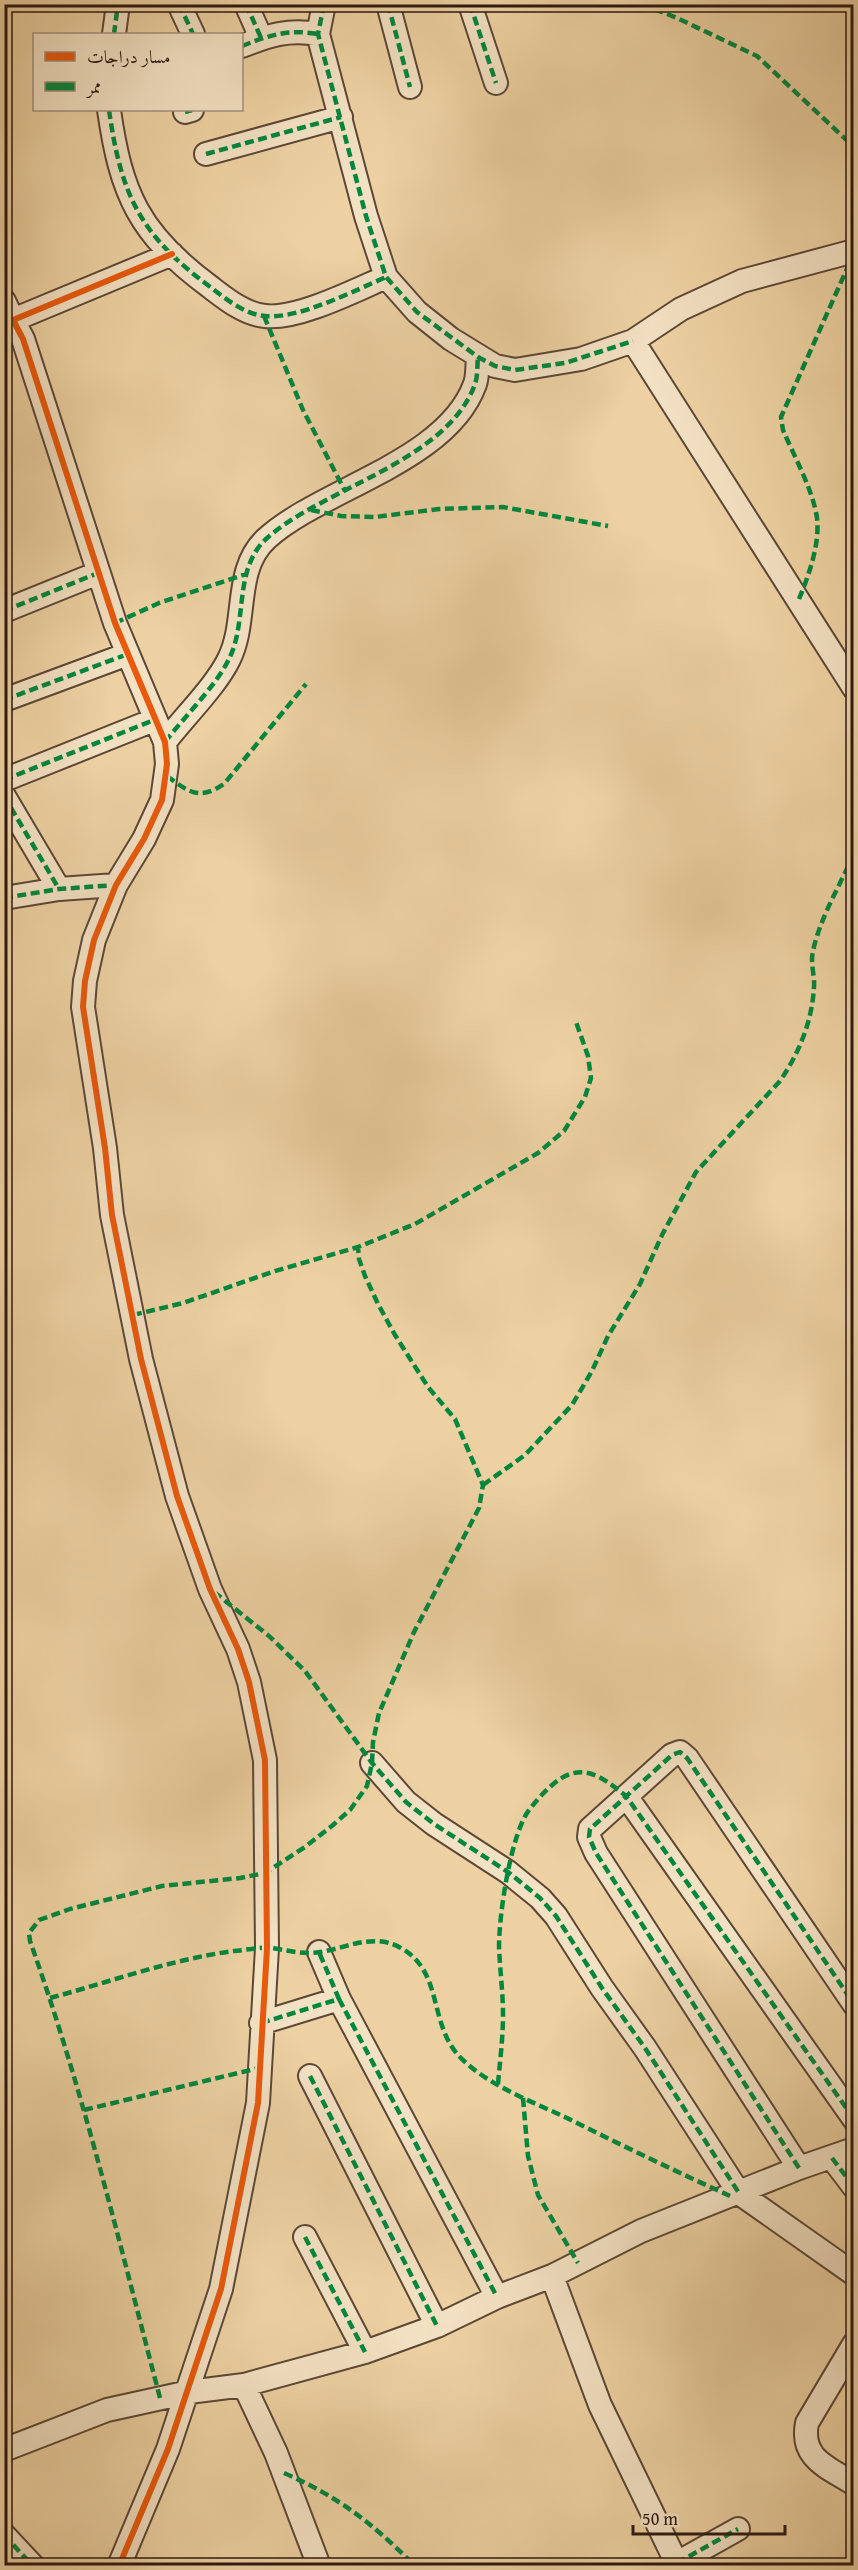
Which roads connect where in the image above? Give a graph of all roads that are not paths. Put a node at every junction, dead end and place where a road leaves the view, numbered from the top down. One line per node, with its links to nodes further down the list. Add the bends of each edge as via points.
1 (118, 4): 7 (street)
2 (179, 4): 8 (street)
3 (246, 4): 10 (street)
4 (324, 4): 9 (street)
5 (388, 4): 12 (street)
6 (470, 4): 11 (street)
7 (114, 33)
8 (193, 33)
9 (318, 34): 10 (street, via 298,30); 14 (street)
10 (251, 42)
11 (496, 83)
12 (410, 87)
13 (109, 111): 17 (street, via 123,179 139,215)
14 (341, 117): 15 (street); 18 (street)
15 (206, 154)
16 (854, 251): 20 (street, via 712,292)
17 (172, 254): 18 (street, via 225,298 264,316 304,309); 19 (street)
18 (386, 277): 21 (street, via 417,312)
19 (7, 315): 22 (street, via 23,339)
20 (633, 341): 21 (street, via 564,363 515,370); 25 (street)
21 (478, 357): 28 (street, via 476,382 464,407 442,429 400,461 285,524 254,552 229,660)
22 (98, 573): 23 (street); 24 (street)
23 (4, 611)
24 (128, 654): 26 (street); 27 (street)
25 (854, 688)
26 (4, 700)
27 (154, 720): 28 (street); 29 (street)
28 (165, 742): 31 (street, via 167,776 162,800)
29 (4, 780)
30 (4, 796): 32 (street)
31 (116, 885): 32 (street); 39 (street, via 94,940 85,981 86,1036 96,1078 112,1215 141,1359 177,1496 210,1588 238,1649 260,1726 267,1826 267,1948)
32 (59, 889): 33 (street)
33 (4, 898)
34 (372, 1763): 46 (street, via 406,1802 508,1872 556,1916)
35 (626, 1796): 38 (street, via 672,1755 680,1752 687,1758); 41 (street); 44 (street, via 590,1829 596,1853)
36 (318, 1952): 37 (street)
37 (339, 1999): 39 (street); 50 (street)
38 (854, 2004)
39 (261, 2023): 55 (street, via 258,2103 224,2278)
40 (310, 2076): 51 (street)
41 (854, 2119)
42 (854, 2149): 43 (street)
43 (832, 2158): 44 (street); 45 (street)
44 (799, 2168): 46 (street)
45 (854, 2187)
46 (739, 2193): 48 (street); 49 (street, via 641,2231)
47 (305, 2237): 52 (street)
48 (854, 2274)
49 (552, 2276): 50 (street); 60 (street, via 600,2405)
50 (497, 2297): 51 (street)
51 (436, 2326): 52 (street)
52 (365, 2352): 54 (street)
53 (852, 2354): 57 (street, via 807,2423 804,2437 814,2458)
54 (244, 2385): 55 (street); 63 (street, via 276,2453)
55 (189, 2392): 56 (street, via 107,2410); 62 (street)
56 (4, 2450)
57 (854, 2484)
58 (738, 2529): 60 (street)
59 (4, 2535): 61 (street)
60 (678, 2564)
61 (33, 2565)
62 (119, 2565)
63 (319, 2565)

